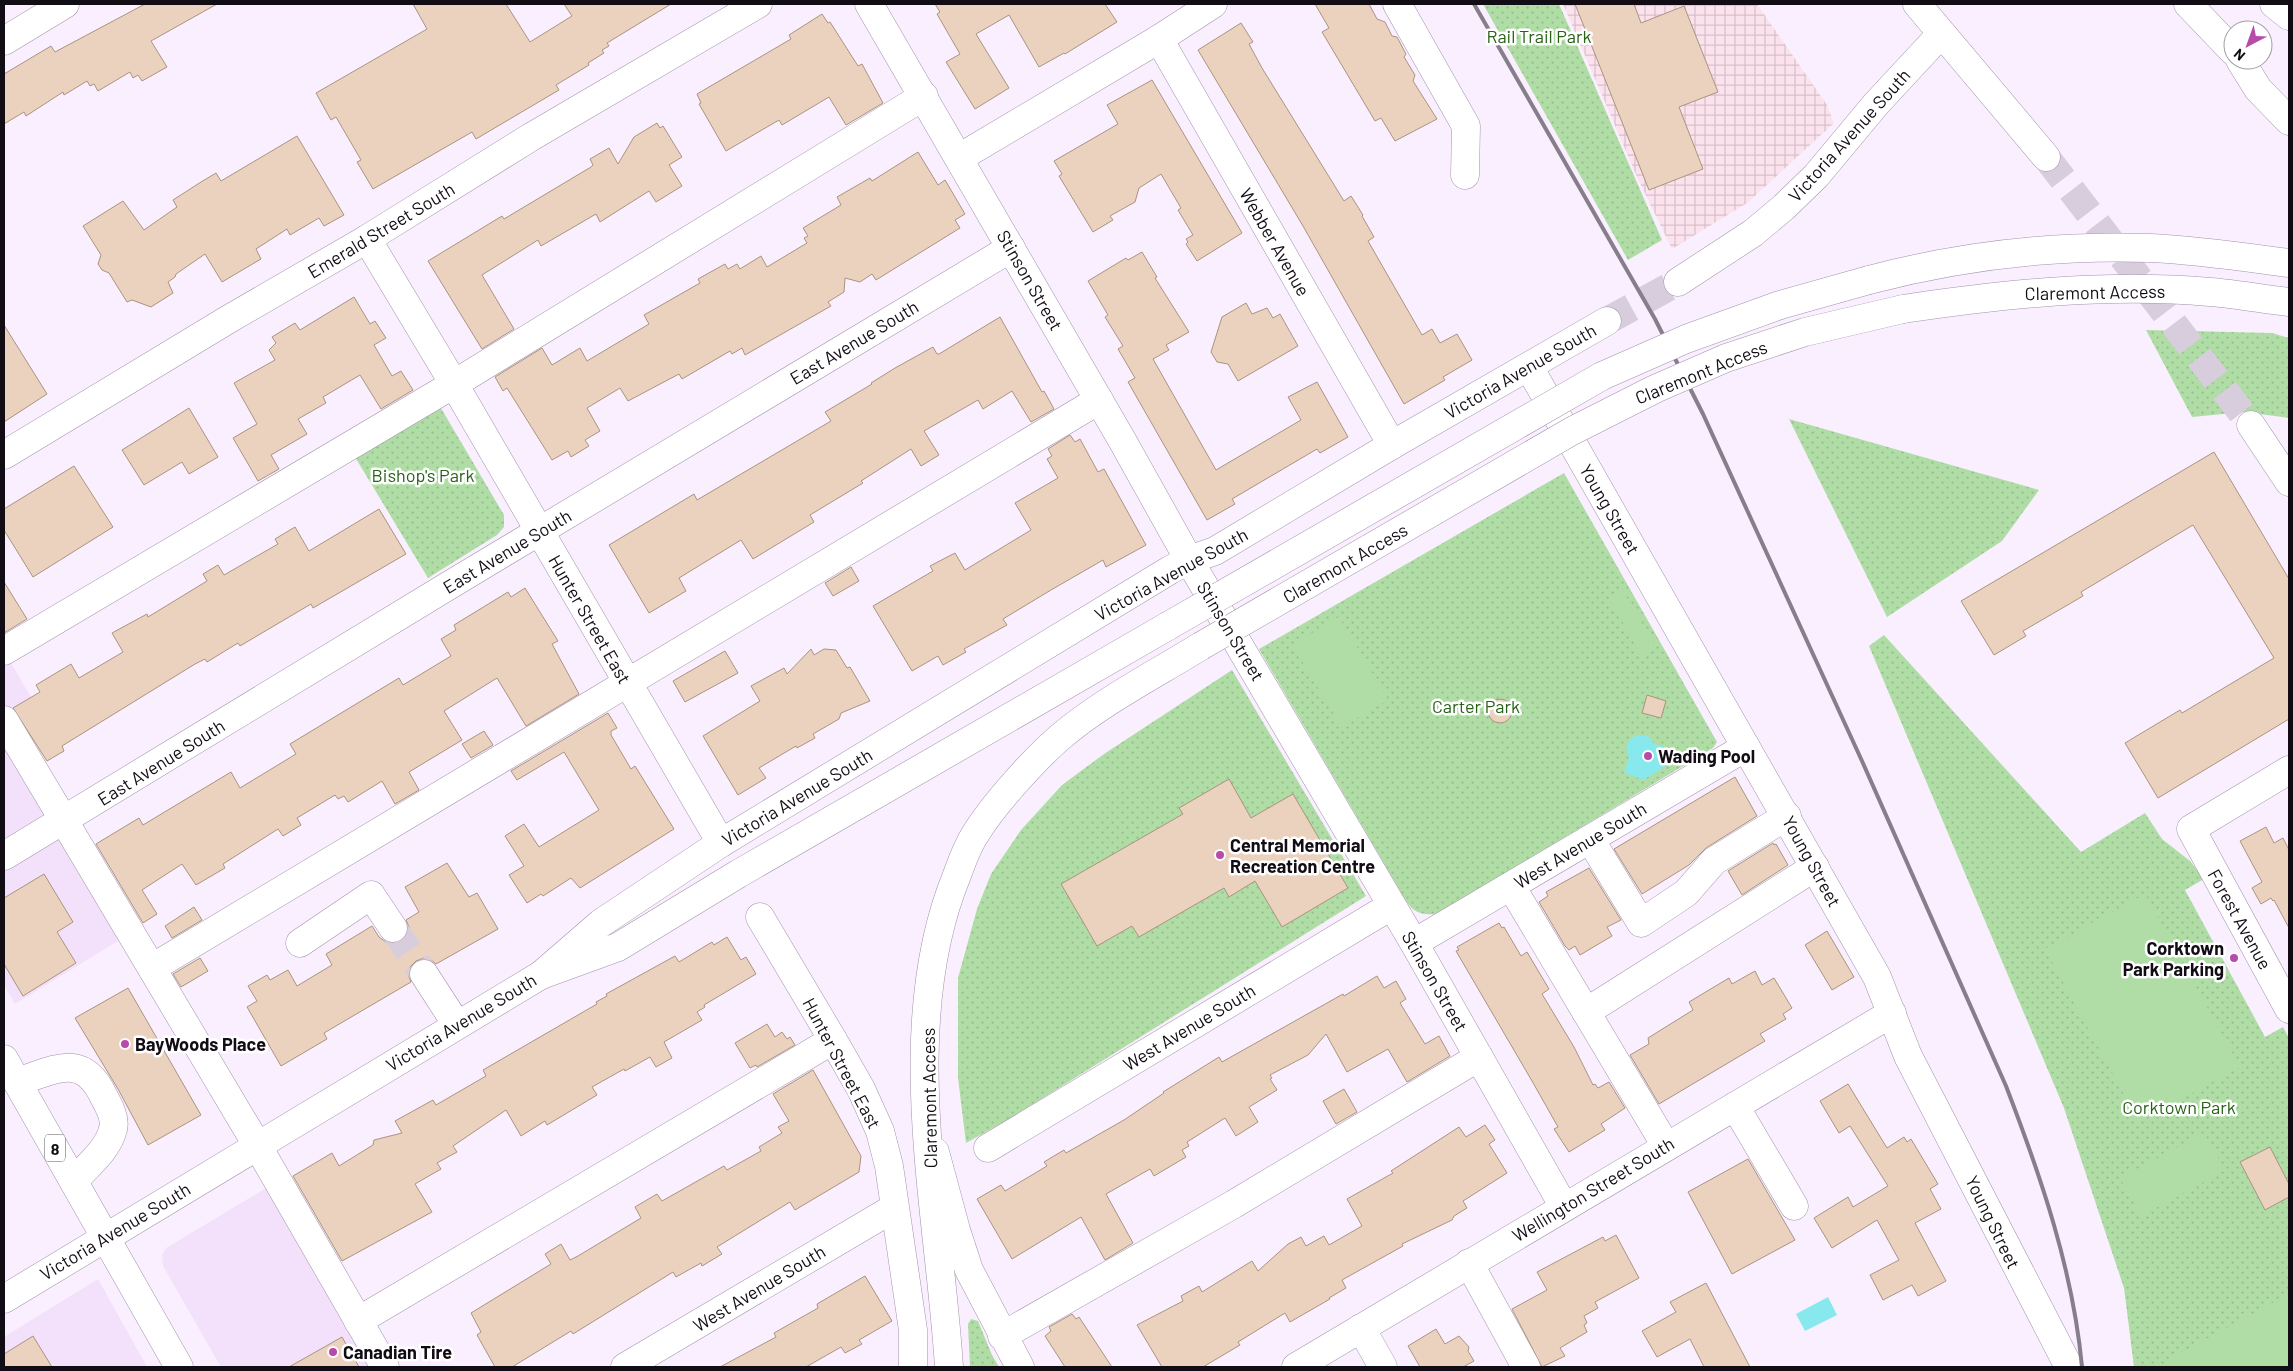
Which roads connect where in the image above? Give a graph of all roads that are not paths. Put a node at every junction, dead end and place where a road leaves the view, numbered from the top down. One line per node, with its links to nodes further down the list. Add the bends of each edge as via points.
1 (65, 4): 12 (street)
2 (758, 4): 22 (street, Emerald Street South, via 531,137)
3 (869, 4): 17 (street, Stinson Street)
4 (1213, 4): 11 (street)
5 (1397, 4): 21 (street, via 1466,126)
6 (1917, 4): 10 (street)
7 (2188, 4): 13 (street)
8 (2274, 4): 9 (street)
9 (2289, 16)
10 (1941, 34): 19 (street); 25 (street, Victoria Avenue South, via 1876,104 1816,176 1784,207 1753,233)
11 (1159, 39): 20 (street); 32 (street, Webber Avenue)
12 (4, 40)
13 (2223, 41)
14 (2246, 70): 18 (street, via 2258,89)
15 (2261, 70): 16 (street)
16 (2289, 94)
17 (924, 96): 20 (street, Stinson Street); 29 (street)
18 (2289, 121)
19 (2046, 157)
20 (960, 158): 23 (street, Stinson Street)
21 (1465, 175)
22 (367, 239): 29 (street, Hunter Street East); 33 (street, Emerald Street South)
23 (1011, 248): 30 (street, Stinson Street); 35 (street, East Avenue South)
24 (2289, 264): 56 (street, Claremont Access, bridge, via 2149,248 2048,251 1965,260 1903,271 1780,305 1686,339 1602,376 756,864 618,947)
25 (1678, 282)
26 (2289, 302): 65 (street, Claremont Access, bridge, via 2210,292 2047,291 1903,309 1805,332 1726,358 1572,430 1201,646 1059,738 975,833 944,906 933,958 924,1041)
27 (1607, 321): 28 (street, Victoria Avenue South)
28 (1529, 367): 32 (street, Victoria Avenue South); 40 (street, Young Street)
29 (454, 384): 35 (street, Hunter Street East); 37 (street)
30 (1099, 400): 36 (street, Stinson Street); 38 (street)
31 (2251, 424): 34 (street)
32 (1392, 445): 36 (street, Victoria Avenue South, via 1215,551)
33 (4, 455)
34 (2289, 482)
35 (539, 532): 38 (street, Hunter Street East); 43 (street, East Avenue South)
36 (1189, 560): 45 (street, Victoria Avenue South); 49 (street, Stinson Street)
37 (4, 651)
38 (627, 683): 45 (street, Hunter Street East); 54 (street)
39 (4, 720): 43 (street)
40 (1746, 747): 42 (street, Young Street); 44 (street, West Avenue South)
41 (2289, 770): 57 (street, Forest Avenue, via 2190,829)
42 (1787, 816): 44 (street, via 1714,860 1686,893 1641,923); 47 (street, Young Street)
43 (65, 821): 46 (street, East Avenue South); 54 (street)
44 (1590, 839): 48 (street, West Avenue South)
45 (721, 843): 56 (street, Victoria Avenue South, via 600,923)
46 (4, 856)
47 (1815, 867): 58 (street); 59 (street, Young Street, via 1877,977)
48 (1511, 886): 53 (street, West Avenue South); 58 (street)
49 (1390, 906): 53 (street, Stinson Street); 68 (street, West Avenue South)
50 (760, 918): 61 (street, Hunter Street East)
51 (393, 928): 52 (street, via 372,895)
52 (300, 943)
53 (1414, 943): 62 (street, Stinson Street)
54 (152, 968): 66 (street)
55 (424, 974): 60 (street)
56 (541, 975): 60 (street, Victoria Avenue South)
57 (2289, 1009)
58 (1586, 1012): 67 (street)
59 (1892, 1013): 64 (street, Wellington Street South); 88 (street, Young Street, via 1908,1056)
60 (457, 1025): 66 (street, Victoria Avenue South)
61 (834, 1040): 72 (street, Hunter Street East, via 880,1131 889,1166); 76 (street)
62 (1479, 1057): 71 (street, Stinson Street); 78 (street, via 1234,1204)
63 (10, 1071): 69 (street, 8); 69 (street, via 62,1067 83,1069 99,1085 112,1113 114,1128 107,1144)
64 (1736, 1106): 67 (street, Wellington Street South); 70 (street)
65 (927, 1124): 78 (street, via 969,1270); 83 (street, Claremont Access)
66 (257, 1145): 73 (street, Victoria Avenue South); 76 (street)
67 (1666, 1146): 71 (street, Wellington Street South)
68 (988, 1148)
69 (74, 1181): 73 (street, 8)
70 (1794, 1206)
71 (1564, 1207): 74 (street, Wellington Street South)
72 (894, 1208): 81 (street, West Avenue South); 82 (street, Hunter Street East, via 913,1330)
73 (106, 1237): 75 (street, Victoria Avenue South); 79 (street, 8)
74 (1469, 1263): 77 (street, Wellington Street South); 87 (street)
75 (4, 1298)
76 (358, 1321): 80 (street)
77 (1361, 1328): 85 (street, Wellington Street South); 86 (street)
78 (1002, 1336): 84 (street)
79 (179, 1367)
80 (385, 1367)
81 (625, 1367)
82 (914, 1367)
83 (949, 1367)
84 (1020, 1367)
85 (1296, 1367)
86 (1382, 1367)
87 (1526, 1367)
88 (2068, 1367)

